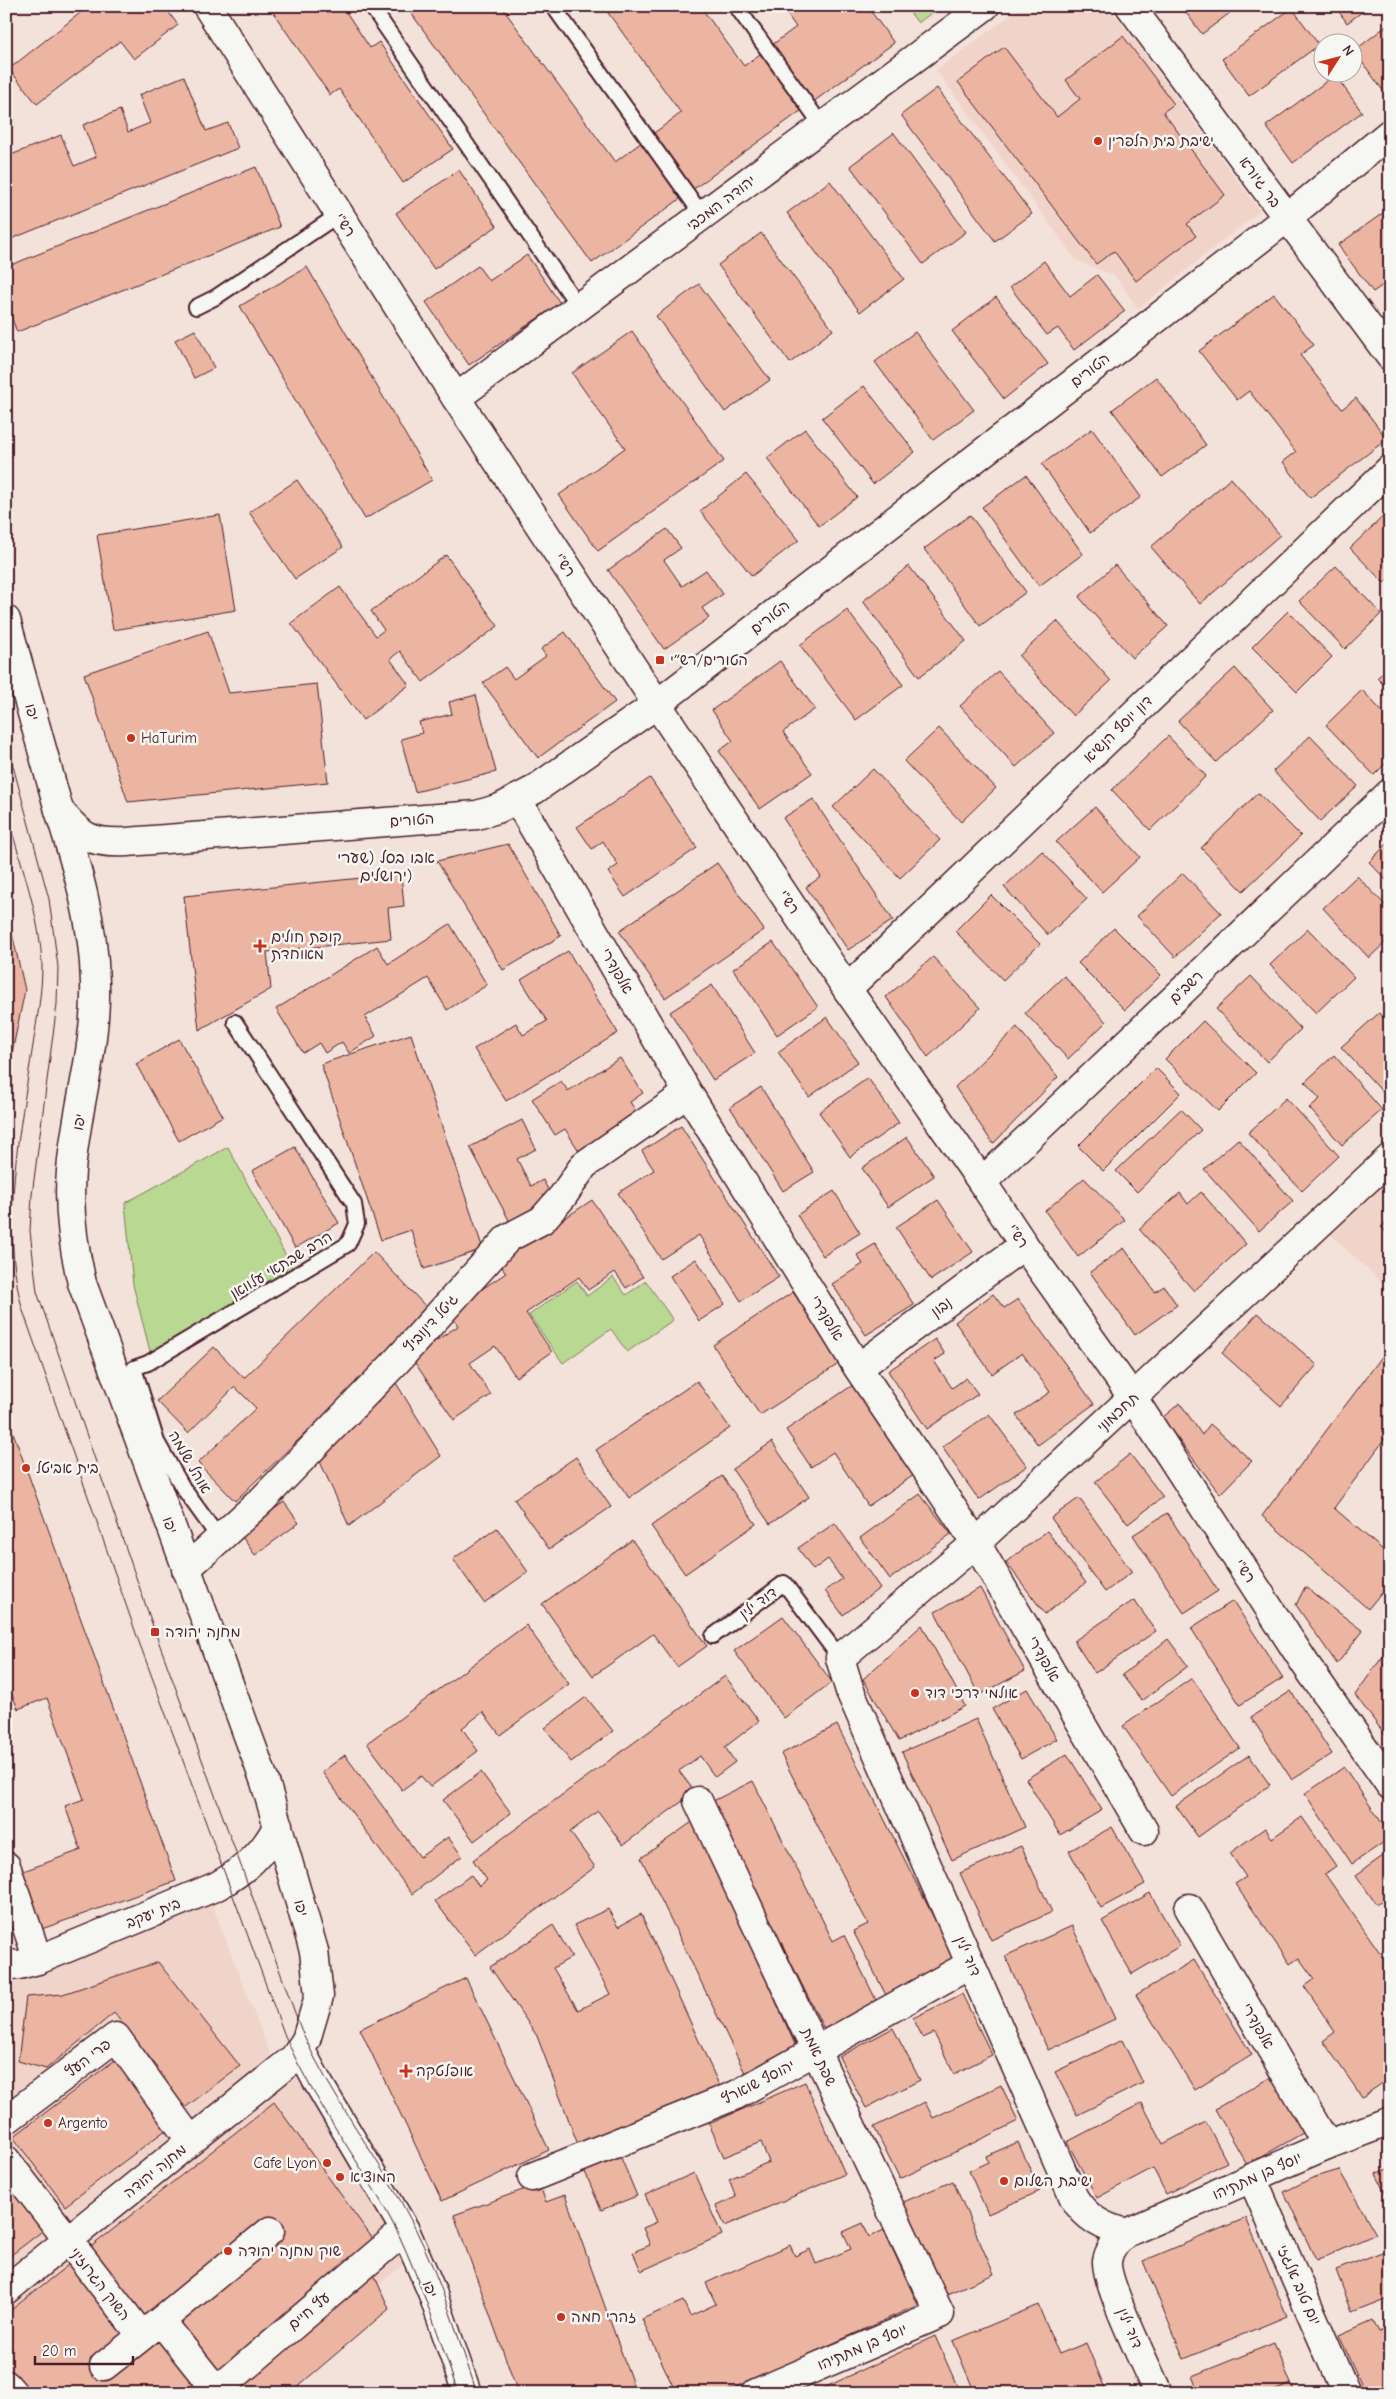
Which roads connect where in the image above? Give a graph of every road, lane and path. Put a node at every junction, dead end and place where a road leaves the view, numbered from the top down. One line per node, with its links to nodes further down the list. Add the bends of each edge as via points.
1 (207, 6): 9 (street, רש"י)
2 (371, 6): 13 (lane)
3 (553, 6): 10 (lane)
4 (736, 6): 7 (lane)
5 (985, 6): 7 (street, יהודה המכבי)
6 (1130, 6): 11 (street, בר גיורא)
7 (823, 127): 10 (street, יהודה המכבי)
8 (1390, 134): 11 (street, הטורים)
9 (338, 215): 12 (lane); 15 (street, רש"י)
10 (703, 216): 13 (street, יהודה המכבי)
11 (1286, 218): 14 (street, בר גיורא); 18 (street, הטורים)
12 (196, 307)
13 (579, 307): 15 (street, יהודה המכבי)
14 (1390, 356)
15 (456, 398): 18 (street, רש"י)
16 (1390, 469): 22 (street, דון יוסף הנשיא)
17 (6, 620): 21 (street, יפו)
18 (657, 704): 20 (street, הטורים); 22 (street, רש"י)
19 (1390, 792): 26 (street, רשב"ם)
20 (517, 799): 21 (street, הטורים, via 478,815 117,843 97,842 78,832); 24 (street, אלפנדרי)
21 (59, 810): 33 (street, יפו, via 91,930 96,984 91,1056 71,1170 74,1248 82,1283)
22 (847, 989): 26 (street, רש"י)
23 (235, 1022): 28 (lane, הרב שבתאי עלוואן, via 354,1204 357,1224 348,1244 148,1363)
24 (688, 1093): 29 (street, אלפנדרי); 31 (street, גיטל דינוביץ, via 584,1166 564,1196 542,1220 508,1238 262,1500)
25 (1390, 1158): 30 (street, תחכמוני)
26 (982, 1182): 27 (street, רש"י)
27 (1024, 1245): 29 (street, נבון); 30 (street, רש"י)
28 (134, 1368): 31 (lane, אוהל שלמה, via 158,1442 183,1488)
29 (858, 1368): 32 (street, אלפנדרי)
30 (1133, 1398): 32 (street, תחכמוני); 36 (street, רש"י, via 1306,1665)
31 (219, 1538): 33 (street, גיטל דינוביץ)
32 (976, 1543): 35 (street, תחכמוני); 39 (street, אלפנדרי)
33 (186, 1569): 38 (street, יפו)
34 (713, 1636): 35 (lane, דוד ילין, via 784,1584)
35 (840, 1658): 44 (street, דוד ילין, via 850,1691)
36 (1390, 1785)
37 (698, 1801): 46 (street, שפת אמת)
38 (278, 1825): 42 (street, בית יעקב, via 257,1857 222,1883); 45 (street, יפו, via 314,1951 317,1974 318,1996 306,2040)
39 (1144, 1831)
40 (6, 1866): 42 (street)
41 (1189, 1908): 50 (street, אלפנדרי)
42 (38, 1960): 43 (street, בית יעקב, via 19,1965)
43 (6, 1964)
44 (972, 1964): 46 (street, יהוסף שוארץ); 56 (street, דוד ילין, via 1074,2198 1090,2218 1112,2230)
45 (300, 2049): 49 (street, מחנה יהודה, via 289,2063); 54 (street, יפו)
46 (816, 2052): 52 (street, יהוסף שוארץ, via 736,2095); 59 (street, שפת אמת)
47 (6, 2120): 49 (street, פרי העץ, via 116,2037)
48 (1390, 2121): 50 (street, יוסף בן מתתיהו)
49 (191, 2141): 57 (street, מחנה יהודה)
50 (1327, 2145): 53 (street, יוסף בן מתתיהו)
51 (6, 2160): 57 (street, השוק הגרוזיני)
52 (532, 2176)
53 (1252, 2178): 56 (street, יוסף בן מתתיהו); 68 (street, יום טוב אלגזי)
54 (405, 2230): 64 (street, עץ חיים); 66 (street, יפו, via 432,2292)
55 (270, 2231): 60 (street)
56 (1126, 2233): 67 (street, דוד ילין, via 1110,2250 1108,2272)
57 (67, 2241): 58 (street, מחנה יהודה); 60 (street, השוק הגרוזיני)
58 (6, 2290)
59 (940, 2314): 63 (street, יוסף בן מתתיהו)
60 (151, 2329): 61 (street); 64 (street, השוק הגרוזיני)
61 (104, 2366)
62 (6, 2385): 65 (street)
63 (769, 2390)
64 (215, 2392)
65 (12, 2393)
66 (467, 2393)
67 (1158, 2393)
68 (1346, 2393)

